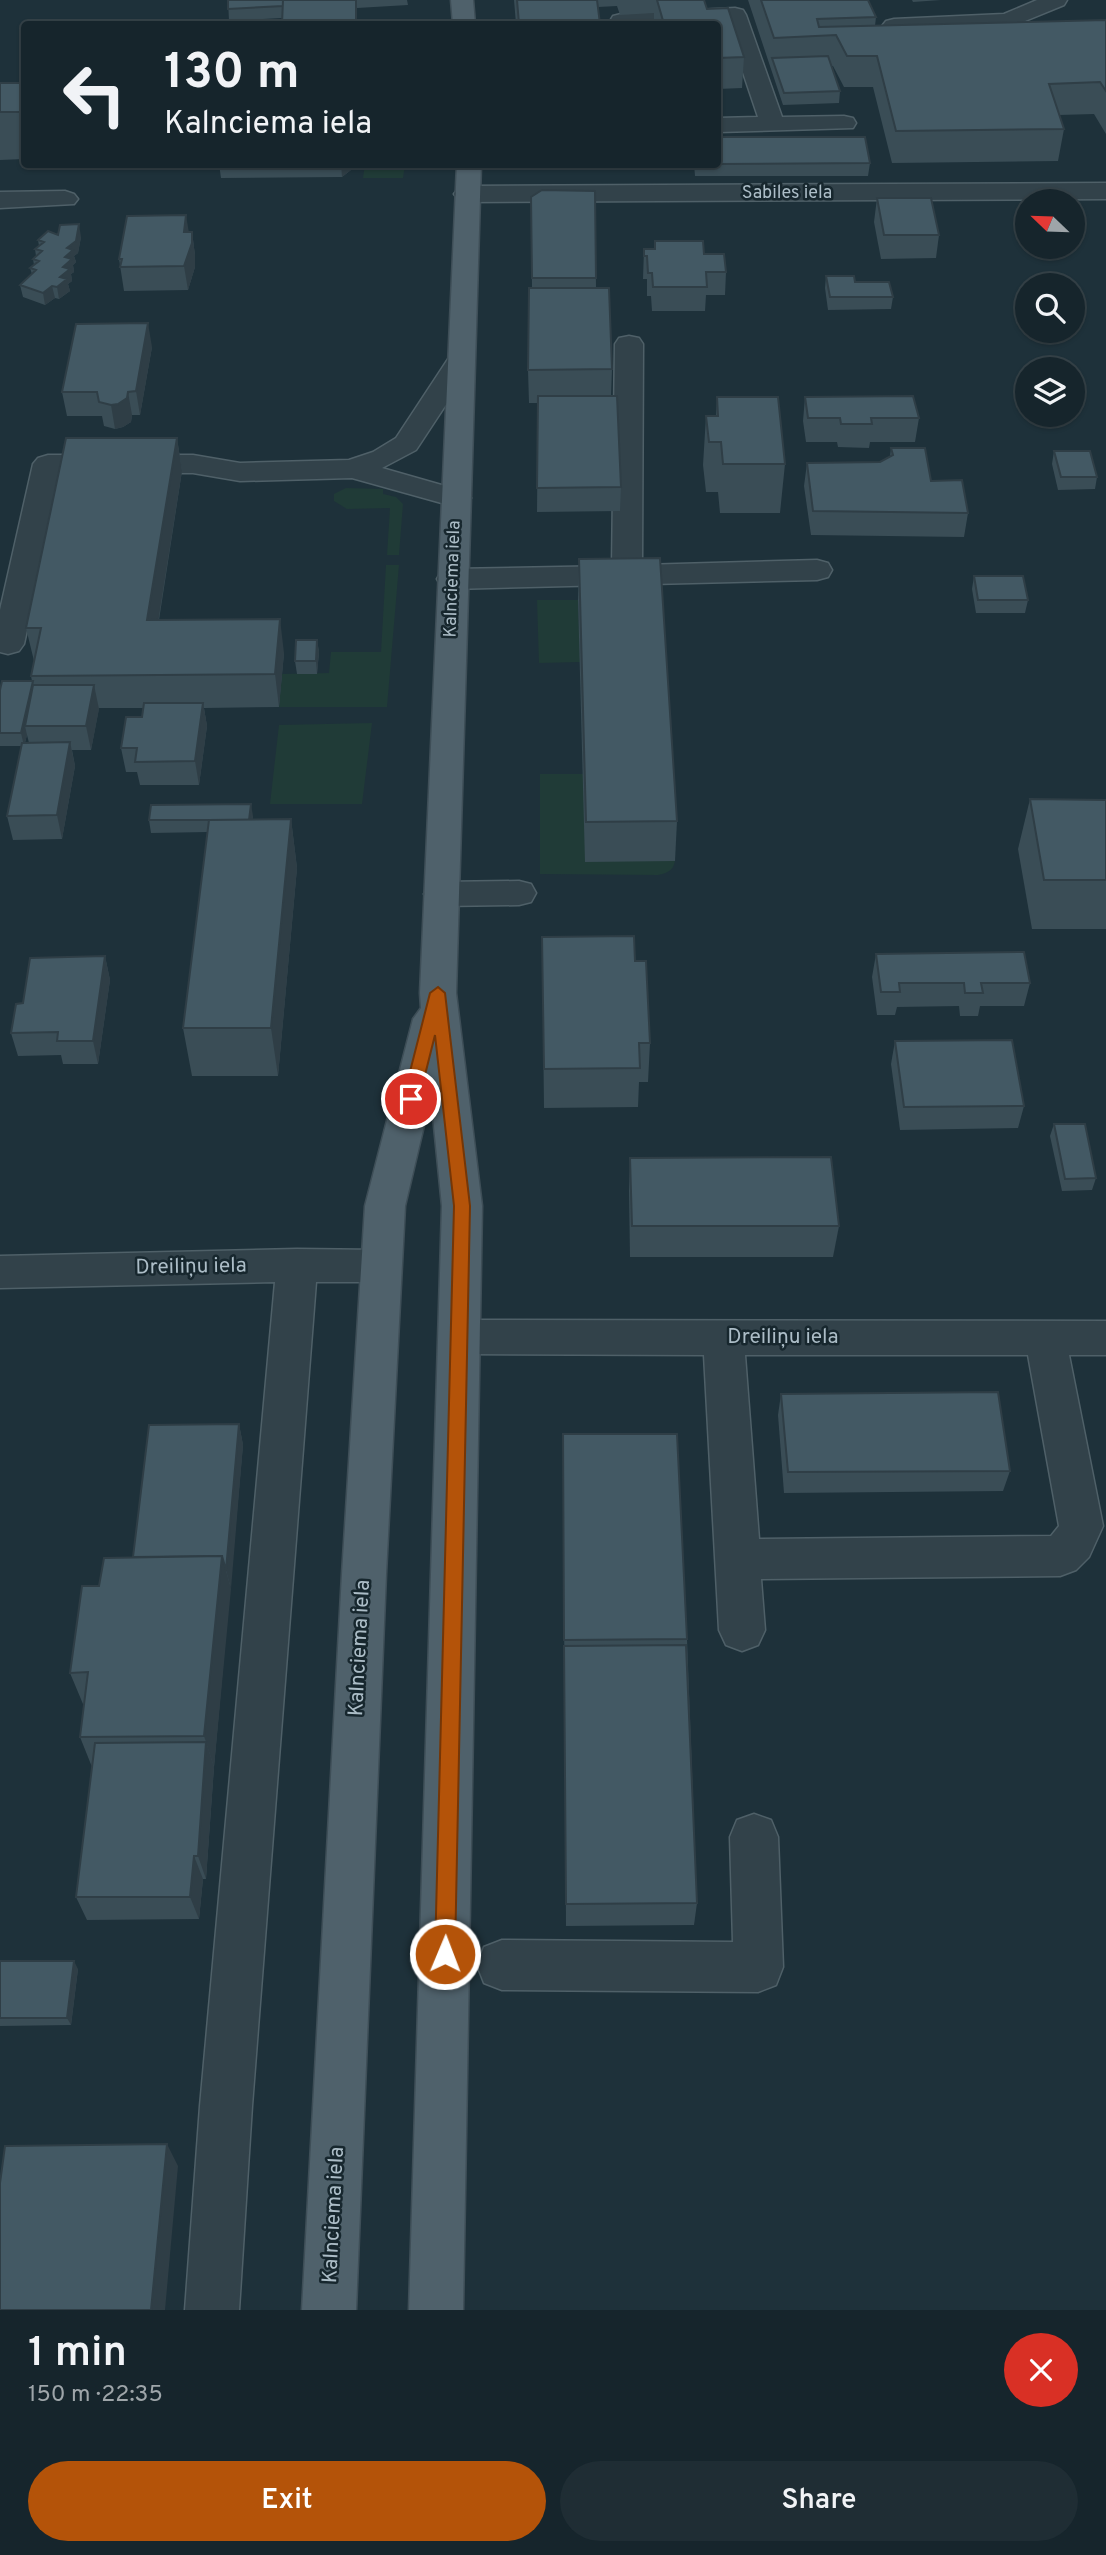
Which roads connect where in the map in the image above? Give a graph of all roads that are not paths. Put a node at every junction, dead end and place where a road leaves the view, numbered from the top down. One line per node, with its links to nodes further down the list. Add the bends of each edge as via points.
1 (462, 0): 3 (main road)
2 (1056, 0): 5 (street, via 1009,21)
3 (464, 21)
4 (621, 21): 7 (street, via 735,15)
5 (894, 26)
6 (844, 122): 7 (street)
7 (772, 124): 8 (street)
8 (721, 125)
9 (469, 168): 11 (main road, Kalnciema iela)
10 (1106, 191): 11 (street, Sabiles iela, via 676,182)
11 (467, 194): 15 (main road, Kalnciema iela)
12 (65, 199): 13 (street)
13 (0, 200)
14 (629, 344): 19 (street)
15 (460, 362): 16 (street, via 406,444); 17 (main road, Kalnciema iela)
16 (353, 469): 17 (street); 21 (street, via 240,472 193,464 48,464)
17 (456, 498): 20 (main road, Kalnciema iela)
18 (817, 570): 19 (street)
19 (627, 576): 20 (street)
20 (452, 579): 23 (main road, Kalnciema iela)
21 (8, 644)
22 (519, 893): 23 (street)
23 (441, 894): 24 (main road, Kalnciema iela)
24 (438, 993): 26 (main road, Kalnciema iela, via 385,1206); 28 (main road, Kalnciema iela, via 462,1206)
25 (297, 1265): 26 (street, Dreiliņu iela); 27 (street, Dreiliņu iela); 36 (street)
26 (381, 1266): 37 (main road, Kalnciema iela)
27 (0, 1272)
28 (461, 1337): 29 (street, Dreiliņu iela); 38 (main road, Kalnciema iela)
29 (723, 1337): 30 (street, Dreiliņu iela); 32 (street)
30 (1045, 1338): 31 (street, Dreiliņu iela); 32 (street, via 1081,1526 1074,1543 1060,1556)
31 (1106, 1338)
32 (738, 1559): 33 (street)
33 (742, 1630)
34 (754, 1838): 35 (street, via 758,1967)
35 (502, 1965)
36 (212, 2310)
37 (329, 2310)
38 (436, 2310)

